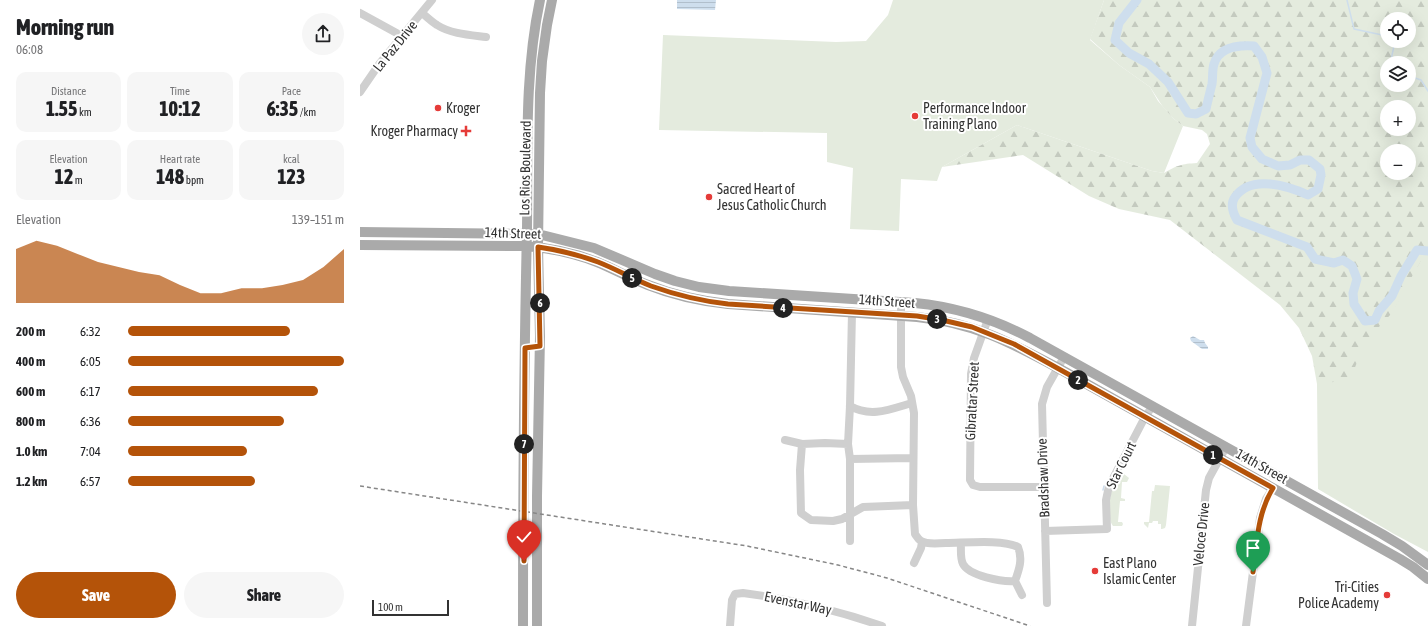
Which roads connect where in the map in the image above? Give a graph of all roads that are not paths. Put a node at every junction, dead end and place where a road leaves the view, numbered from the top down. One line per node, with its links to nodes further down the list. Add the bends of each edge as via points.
1 (432, 0): 5 (street, La Paz Drive)
2 (540, 0): 8 (main road, Los Rios Boulevard, via 533,32)
3 (552, 0): 10 (main road, Los Rios Boulevard, via 542,61)
4 (360, 13): 6 (street)
5 (422, 13): 6 (street, La Paz Drive); 7 (street, via 444,29)
6 (402, 36): 9 (street, La Paz Drive)
7 (486, 37)
8 (529, 90): 10 (main road); 11 (main road, Los Rios Boulevard)
9 (360, 92)
10 (540, 92): 12 (main road, Los Rios Boulevard)
11 (528, 149): 12 (main road); 15 (main road, Los Rios Boulevard)
12 (540, 149): 16 (main road, Los Rios Boulevard)
13 (360, 232): 14 (main road, 14th Street)
14 (429, 232): 15 (main road, 14th Street); 18 (main road)
15 (527, 233): 16 (main road, 14th Street); 19 (main road, Los Rios Boulevard)
16 (538, 234): 20 (main road, Los Rios Boulevard); 21 (main road, 14th Street, via 594,248)
17 (360, 245): 18 (main road, 14th Street)
18 (429, 245): 19 (main road, 14th Street)
19 (526, 246): 20 (main road, 14th Street); 33 (main road, Los Rios Boulevard)
20 (538, 247): 22 (main road, 14th Street, via 586,258); 32 (main road, Los Rios Boulevard)
21 (642, 269): 22 (main road); 23 (main road, 14th Street, via 686,284)
22 (638, 280): 26 (main road, 14th Street, via 684,296)
23 (729, 291): 24 (main road, 14th Street); 26 (main road)
24 (793, 295): 25 (main road, 14th Street); 27 (main road)
25 (901, 302): 29 (street); 30 (main road, 14th Street, via 943,307)
26 (728, 304): 27 (main road, 14th Street)
27 (792, 308): 28 (main road, 14th Street)
28 (852, 312): 29 (main road, 14th Street); 37 (street)
29 (901, 316): 31 (main road, 14th Street, via 942,320); 36 (street, via 901,367)
30 (988, 319): 31 (street, Gibraltar Street); 34 (main road, 14th Street)
31 (984, 331): 35 (main road, 14th Street); 49 (street, Gibraltar Street, via 971,374 970,480 973,485 980,487)
32 (540, 346): 33 (main road); 40 (main road, Los Rios Boulevard)
33 (525, 348): 39 (main road, Los Rios Boulevard)
34 (1064, 357): 35 (street, Bradshaw Drive); 38 (main road, 14th Street)
35 (1058, 368): 41 (main road, 14th Street); 49 (street, Bradshaw Drive, via 1047,387 1042,404)
36 (912, 403): 37 (street, via 882,411 860,411); 46 (street)
37 (850, 406): 44 (street)
38 (1152, 407): 41 (street, Star Court); 45 (main road, 14th Street)
39 (524, 417): 40 (main road); 66 (main road, Los Rios Boulevard)
40 (539, 417): 67 (main road, Los Rios Boulevard)
41 (1145, 417): 47 (main road, 14th Street); 55 (street, Star Court, via 1109,486 1106,500 1107,529)
42 (785, 440): 43 (street)
43 (802, 444): 44 (street); 53 (street, via 801,513 811,520 829,522)
44 (848, 444): 48 (street)
45 (1226, 447): 47 (street, Veloce Drive); 52 (main road, 14th Street)
46 (914, 458): 48 (street); 51 (street)
47 (1219, 458): 50 (main road, 14th Street); 73 (street, Veloce Drive, via 1206,490)
48 (850, 459): 53 (street)
49 (1043, 487): 55 (street, Bradshaw Drive)
50 (1273, 488): 54 (main road, 14th Street); 74 (street, via 1266,499 1260,518)
51 (913, 505): 53 (street, via 863,507); 57 (street, via 915,534)
52 (1331, 506): 54 (main road); 59 (main road, 14th Street)
53 (850, 515): 56 (street)
54 (1324, 517): 63 (main road, 14th Street, via 1413,566)
55 (1045, 531): 68 (street, Bradshaw Drive)
56 (850, 541)
57 (922, 542): 58 (street); 61 (street)
58 (961, 543): 64 (street, via 963,565 969,570 986,578); 64 (street, via 1006,543 1018,547 1021,558)
59 (1402, 546): 60 (main road); 62 (main road, 14th Street)
60 (1428, 557)
61 (914, 563)
62 (1428, 566)
63 (1428, 579)
64 (1015, 581): 65 (street)
65 (1022, 595)
66 (523, 598): 67 (main road); 69 (main road, Los Rios Boulevard)
67 (538, 599): 70 (main road, Los Rios Boulevard)
68 (1047, 603)
69 (523, 626)
70 (538, 626)
71 (730, 626): 72 (street, Evenstar Way, via 732,600 735,594 743,592 847,614)
72 (882, 626)
73 (1192, 626)
74 (1246, 626)

